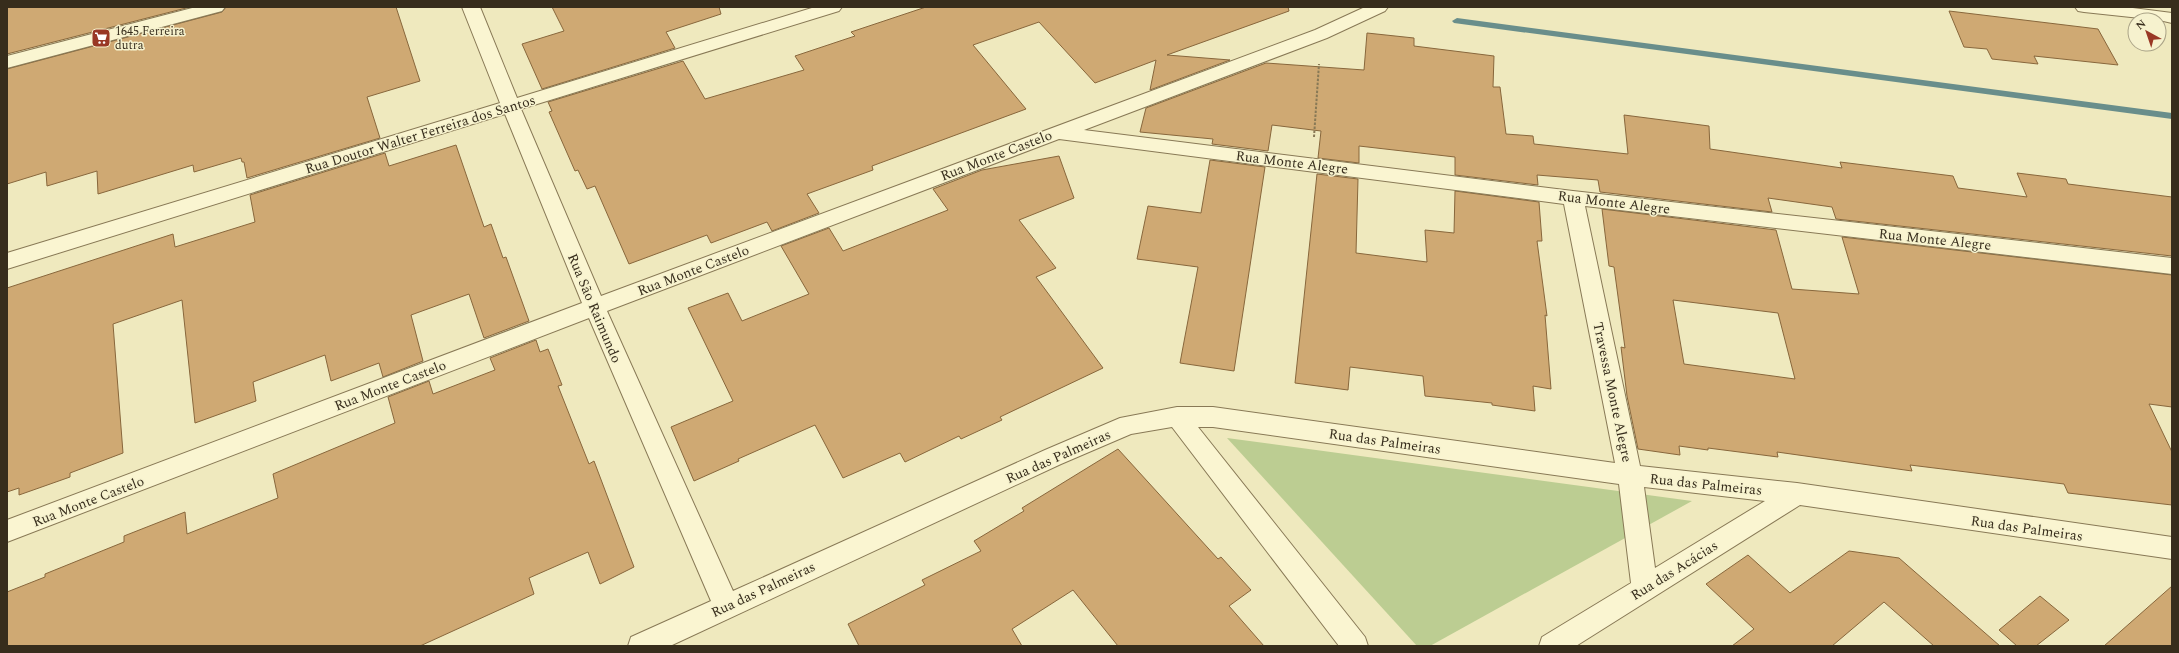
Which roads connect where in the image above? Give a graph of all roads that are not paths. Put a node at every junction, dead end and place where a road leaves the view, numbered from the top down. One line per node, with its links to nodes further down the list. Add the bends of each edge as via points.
1 (216, 7): 7 (street)
2 (471, 7): 8 (street, Rua São Raimundo)
3 (833, 7): 8 (street, Rua Doutor Walter Ferreira dos Santos)
4 (1379, 7): 9 (street, Rua Monte Castelo, via 1321,34)
5 (2084, 7): 6 (street)
6 (2172, 18)
7 (7, 62)
8 (510, 106): 11 (street, Rua Doutor Walter Ferreira dos Santos); 13 (street, Rua São Raimundo)
9 (1056, 132): 10 (street, Rua Monte Alegre); 13 (street, Rua Monte Castelo)
10 (1573, 198): 12 (street, Rua Monte Alegre); 15 (street, Travessa Monte Alegre)
11 (7, 260)
12 (2172, 266)
13 (594, 307): 17 (street, Rua Monte Castelo); 20 (street, Rua São Raimundo)
14 (1177, 417): 15 (street, Rua das Palmeiras, via 1213,417); 20 (street, Rua das Palmeiras, via 1128,425); 22 (street)
15 (1630, 475): 16 (street, Rua das Palmeiras); 19 (street, Travessa Monte Alegre)
16 (1796, 494): 18 (street, Rua das Palmeiras); 19 (street, Rua das Acácias)
17 (7, 531)
18 (2172, 548)
19 (1645, 588): 23 (street, Rua das Acácias)
20 (726, 606): 21 (street, Rua das Palmeiras)
21 (641, 646)
22 (1355, 646)
23 (1552, 646)

